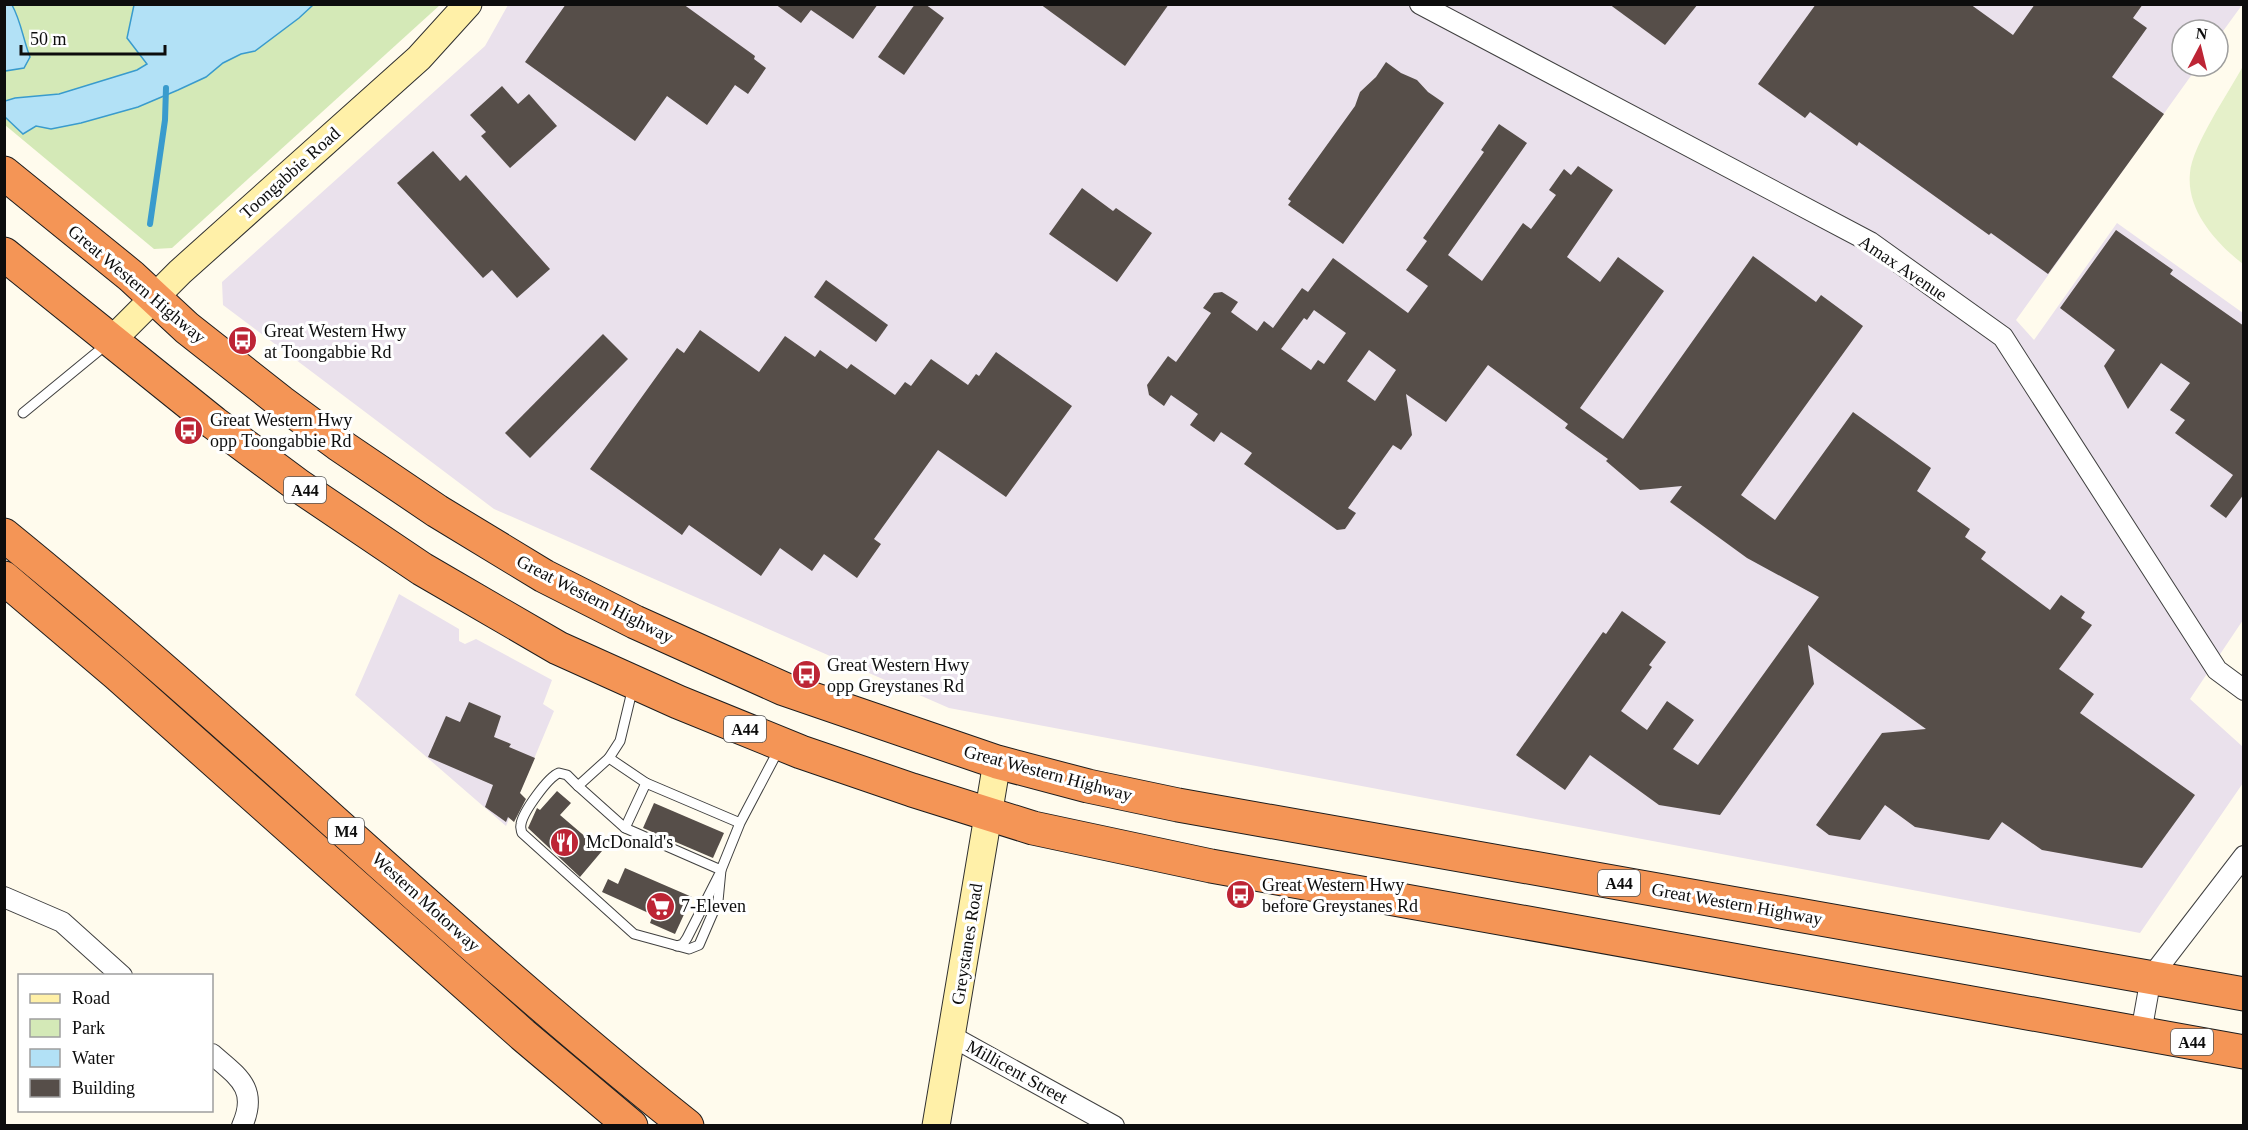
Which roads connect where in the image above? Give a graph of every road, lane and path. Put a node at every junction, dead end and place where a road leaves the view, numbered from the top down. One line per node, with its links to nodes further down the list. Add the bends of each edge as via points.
1 (468, 4): 5 (main road, Toongabbie Road, via 419,58)
2 (1420, 4): 11 (street, Amax Avenue, via 1870,242 2003,337 2217,670)
3 (4, 173): 5 (highway, Great Western Highway / A44)
4 (4, 254): 6 (highway, A44)
5 (154, 298): 6 (main road, Toongabbie Road); 14 (highway, Great Western Highway / A44, via 338,444 484,542 544,576 784,689)
6 (111, 341): 7 (lane); 10 (highway, A44, via 299,486 422,569 558,648)
7 (23, 413)
8 (4, 535): 33 (highway, Western Motorway / M4, via 202,704 530,995)
9 (4, 578): 32 (highway, Western Motorway / M4, via 523,1035)
10 (634, 683): 12 (highway, A44); 13 (lane, via 620,741)
11 (2244, 690)
12 (781, 744): 17 (highway, A44); 18 (lane)
13 (609, 758): 15 (lane); 16 (lane)
14 (997, 762): 17 (main road, Greystanes Road); 25 (highway, Great Western Highway / A44, via 1178,806)
15 (646, 783): 18 (lane); 19 (lane)
16 (578, 786): 19 (lane); 23 (lane, via 563,773 551,777 524,814 522,833 634,934)
17 (988, 814): 27 (highway, A44, via 1088,841 1211,866); 28 (main road, Greystanes Road)
18 (740, 823): 21 (lane)
19 (625, 828): 21 (lane)
20 (2244, 856): 25 (street)
21 (722, 870): 23 (lane, via 687,938); 23 (lane, via 718,901 699,945 689,949)
22 (4, 897): 24 (street, via 62,922)
23 (677, 946)
24 (121, 974)
25 (2151, 977): 26 (highway, Great Western Highway / A44); 27 (street)
26 (2244, 994)
27 (2141, 1033): 29 (highway, A44)
28 (951, 1036): 34 (main road, Greystanes Road); 35 (street, Millicent Street)
29 (2244, 1052)
30 (213, 1055): 31 (street, via 245,1085 248,1113)
31 (242, 1125)
32 (631, 1125)
33 (687, 1125)
34 (936, 1125)
35 (1114, 1125)

